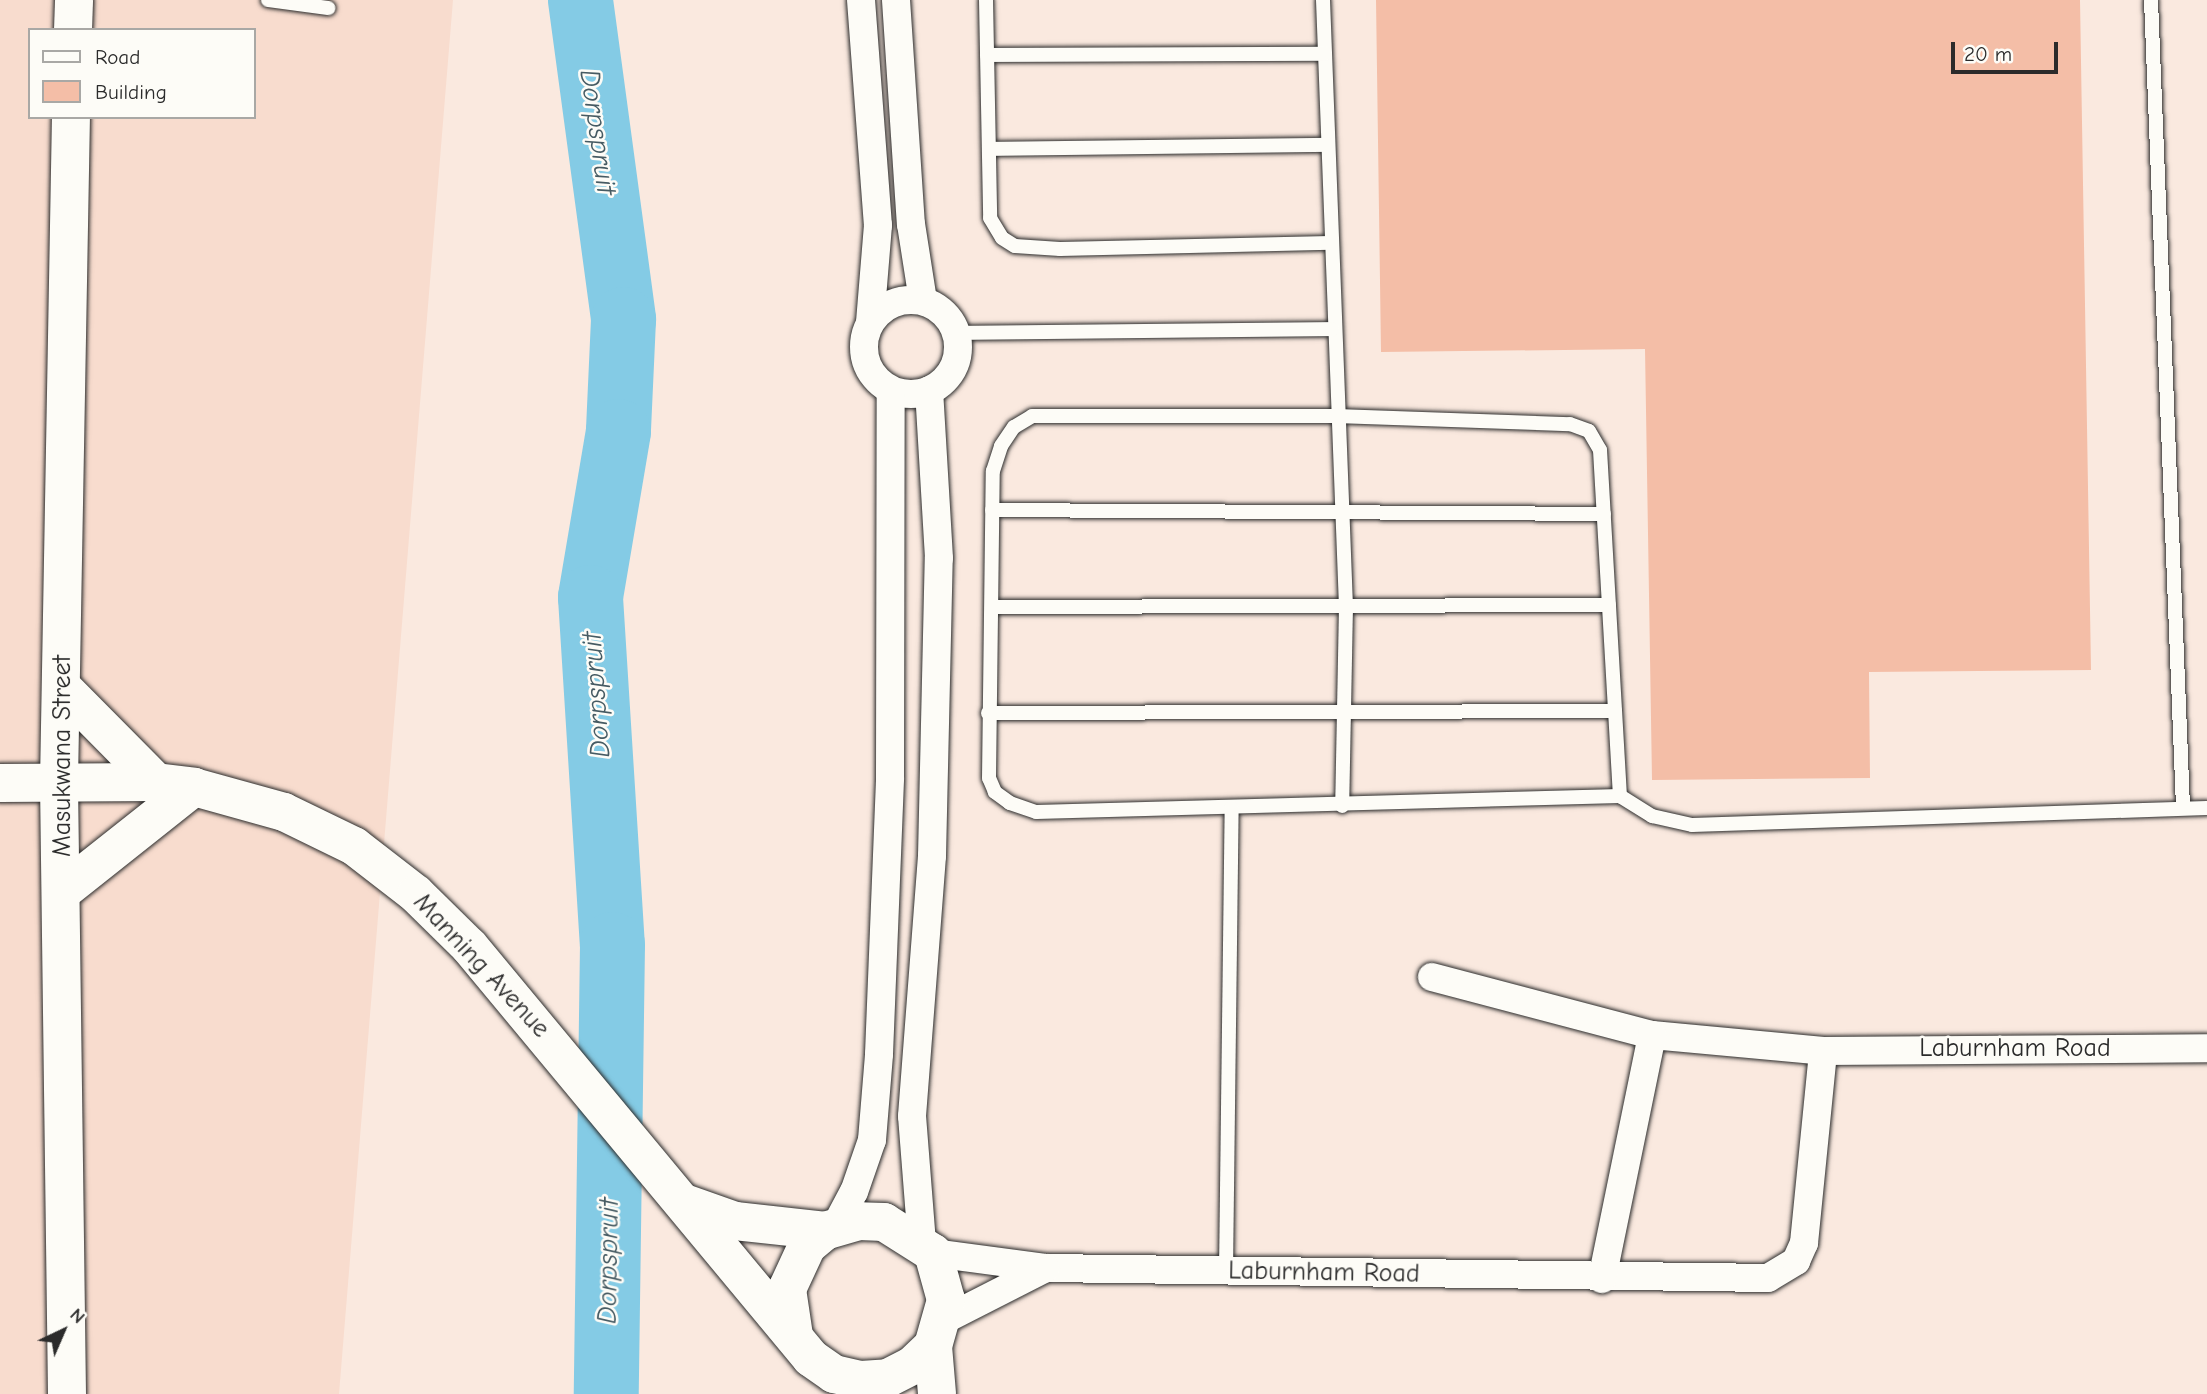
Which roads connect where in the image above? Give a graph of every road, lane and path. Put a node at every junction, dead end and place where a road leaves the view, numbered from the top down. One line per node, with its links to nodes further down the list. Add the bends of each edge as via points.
1 (74, 0): 9 (street)
2 (268, 0): 8 (lane)
3 (861, 0): 17 (street, via 878,225)
4 (896, 0): 16 (street, via 911,225)
5 (986, 0): 11 (lane)
6 (1323, 0): 10 (lane)
7 (2151, 0): 39 (lane)
8 (328, 8)
9 (73, 28)
10 (1325, 54): 11 (lane); 13 (lane)
11 (987, 55): 14 (lane)
12 (71, 119): 29 (street, Masukwana Street)
13 (1327, 145): 14 (lane); 15 (lane)
14 (989, 149): 15 (lane, via 990,219 996,232 1015,246)
15 (1330, 243): 18 (lane)
16 (923, 301): 17 (street, via 893,303); 19 (street, via 949,319)
17 (870, 323): 20 (street, via 864,354 874,374)
18 (1332, 329): 19 (lane); 22 (lane)
19 (956, 333): 21 (street, via 951,372)
20 (891, 390): 21 (street); 48 (street, via 890,778 878,1065 872,1140 855,1192)
21 (929, 390): 49 (street, via 939,558 933,842 912,1116)
22 (1336, 416): 23 (lane, via 1032,416 1014,427 1000,446 993,471); 24 (lane, via 1570,424 1589,431 1600,450); 25 (lane)
23 (992, 510): 25 (lane); 28 (lane)
24 (1604, 514): 25 (lane); 26 (lane)
25 (1342, 515): 27 (lane)
26 (1609, 605): 27 (lane); 30 (lane)
27 (1346, 606): 28 (lane); 32 (lane)
28 (993, 607): 31 (lane)
29 (64, 689): 33 (street, Masukwana Street); 34 (street)
30 (1615, 711): 32 (lane); 37 (lane)
31 (988, 713): 32 (lane); 40 (lane, via 989,778 995,792 1010,803 1036,812)
32 (1345, 713): 38 (lane)
33 (59, 782): 34 (street, Manning Avenue); 35 (street, Manning Avenue); 42 (street, Masukwana Street)
34 (156, 782): 36 (street, Manning Avenue)
35 (0, 783)
36 (194, 787): 42 (street); 47 (street, Manning Avenue, via 284,811 354,846 416,894 470,946)
37 (1620, 796): 38 (lane); 39 (lane, via 1652,816 1692,825)
38 (1342, 806): 40 (lane)
39 (2183, 806): 41 (lane)
40 (1231, 808): 51 (lane)
41 (2207, 808)
42 (64, 890): 56 (street, Masukwana Street, via 60,1062)
43 (1432, 977): 44 (street, Laburnham Road)
44 (1652, 1035): 46 (street, Laburnham Road); 52 (street)
45 (2207, 1048): 46 (street, Laburnham Road)
46 (1823, 1051): 52 (street, Laburnham Road, via 1804,1243 1796,1261 1768,1278)
47 (676, 1194): 48 (street, via 735,1221); 54 (street, Manning Avenue)
48 (830, 1229): 49 (street, via 884,1222); 54 (street, via 807,1246 787,1289)
49 (928, 1247): 50 (street, Laburnham Road); 53 (street, via 944,1279)
50 (1046, 1268): 51 (street, Laburnham Road); 53 (street, Laburnham Road)
51 (1226, 1271): 52 (street, Laburnham Road)
52 (1602, 1279)
53 (938, 1333): 55 (street, via 913,1365); 57 (street)
54 (794, 1336): 55 (street, via 811,1359)
55 (867, 1387)
56 (67, 1394)
57 (937, 1394)

